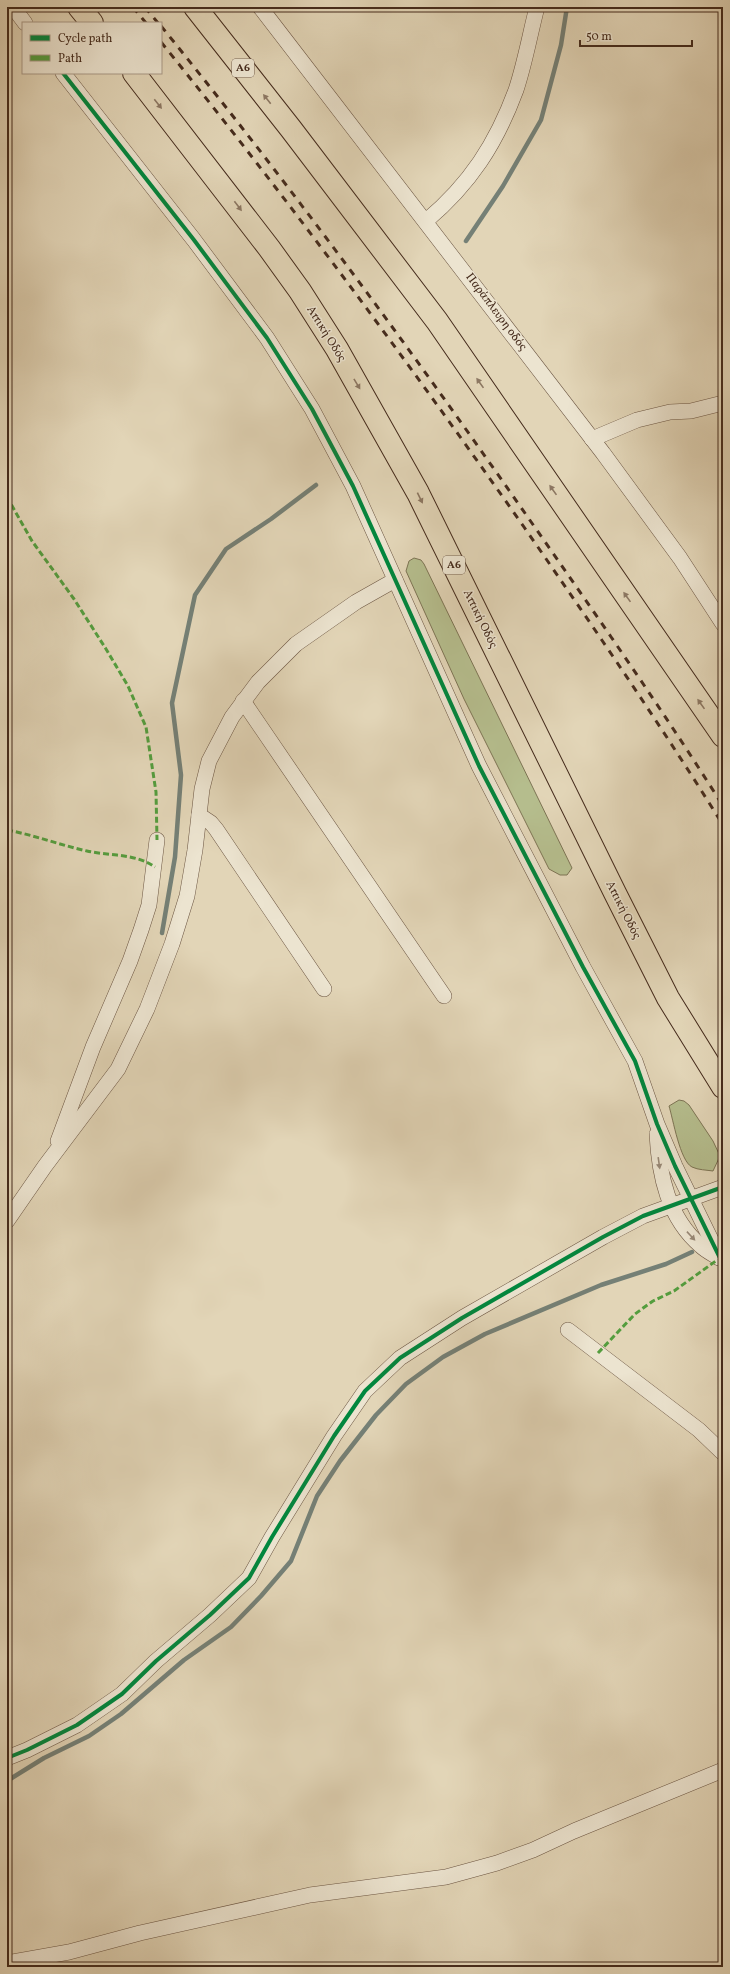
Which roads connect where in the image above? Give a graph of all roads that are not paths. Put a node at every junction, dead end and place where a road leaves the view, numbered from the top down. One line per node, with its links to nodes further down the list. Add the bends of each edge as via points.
1 (13, 7): 6 (street)
2 (79, 7): 7 (highway)
3 (194, 7): 16 (highway, Α6, one-way to 3, via 437,321)
4 (260, 7): 10 (street, Παράπλευρη οδός)
5 (538, 7): 10 (street, via 516,89 495,137 470,178)
6 (24, 22)
7 (91, 22)
8 (64, 74): 13 (street, via 267,338 312,409 353,486)
9 (135, 74): 21 (highway, Αττική Οδός / Α6, one-way to 21, via 270,248 337,350 418,492 668,998)
10 (426, 221): 12 (street, Παράπλευρη οδός)
11 (723, 403): 12 (street, via 637,420)
12 (592, 439): 14 (street, Παράπλευρη οδός, via 680,558)
13 (394, 580): 15 (street, via 356,602 296,644); 22 (street, via 479,766 583,967 635,1061)
14 (723, 624)
15 (243, 701): 17 (street, via 209,761); 20 (street)
16 (723, 736)
17 (199, 815): 19 (street, via 216,829); 23 (street, via 187,896 147,1009 118,1069)
18 (157, 840): 23 (street, via 149,905 141,930)
19 (324, 989)
20 (444, 996)
21 (723, 1087)
22 (657, 1124): 25 (street); 26 (street, one-way to 26, via 661,1178)
23 (51, 1158): 27 (street)
24 (723, 1187): 25 (street)
25 (690, 1199): 26 (street); 28 (street)
26 (671, 1205): 28 (street, one-way to 28, via 686,1231 701,1247); 31 (street, via 603,1237 462,1318 400,1358 365,1392 334,1436 249,1578 122,1694 77,1725)
27 (7, 1221)
28 (722, 1260)
29 (568, 1330): 30 (street, via 699,1430)
30 (723, 1452)
31 (7, 1758)
32 (723, 1770): 33 (street, via 533,1850 446,1877 310,1895 69,1952)
33 (7, 1963)

